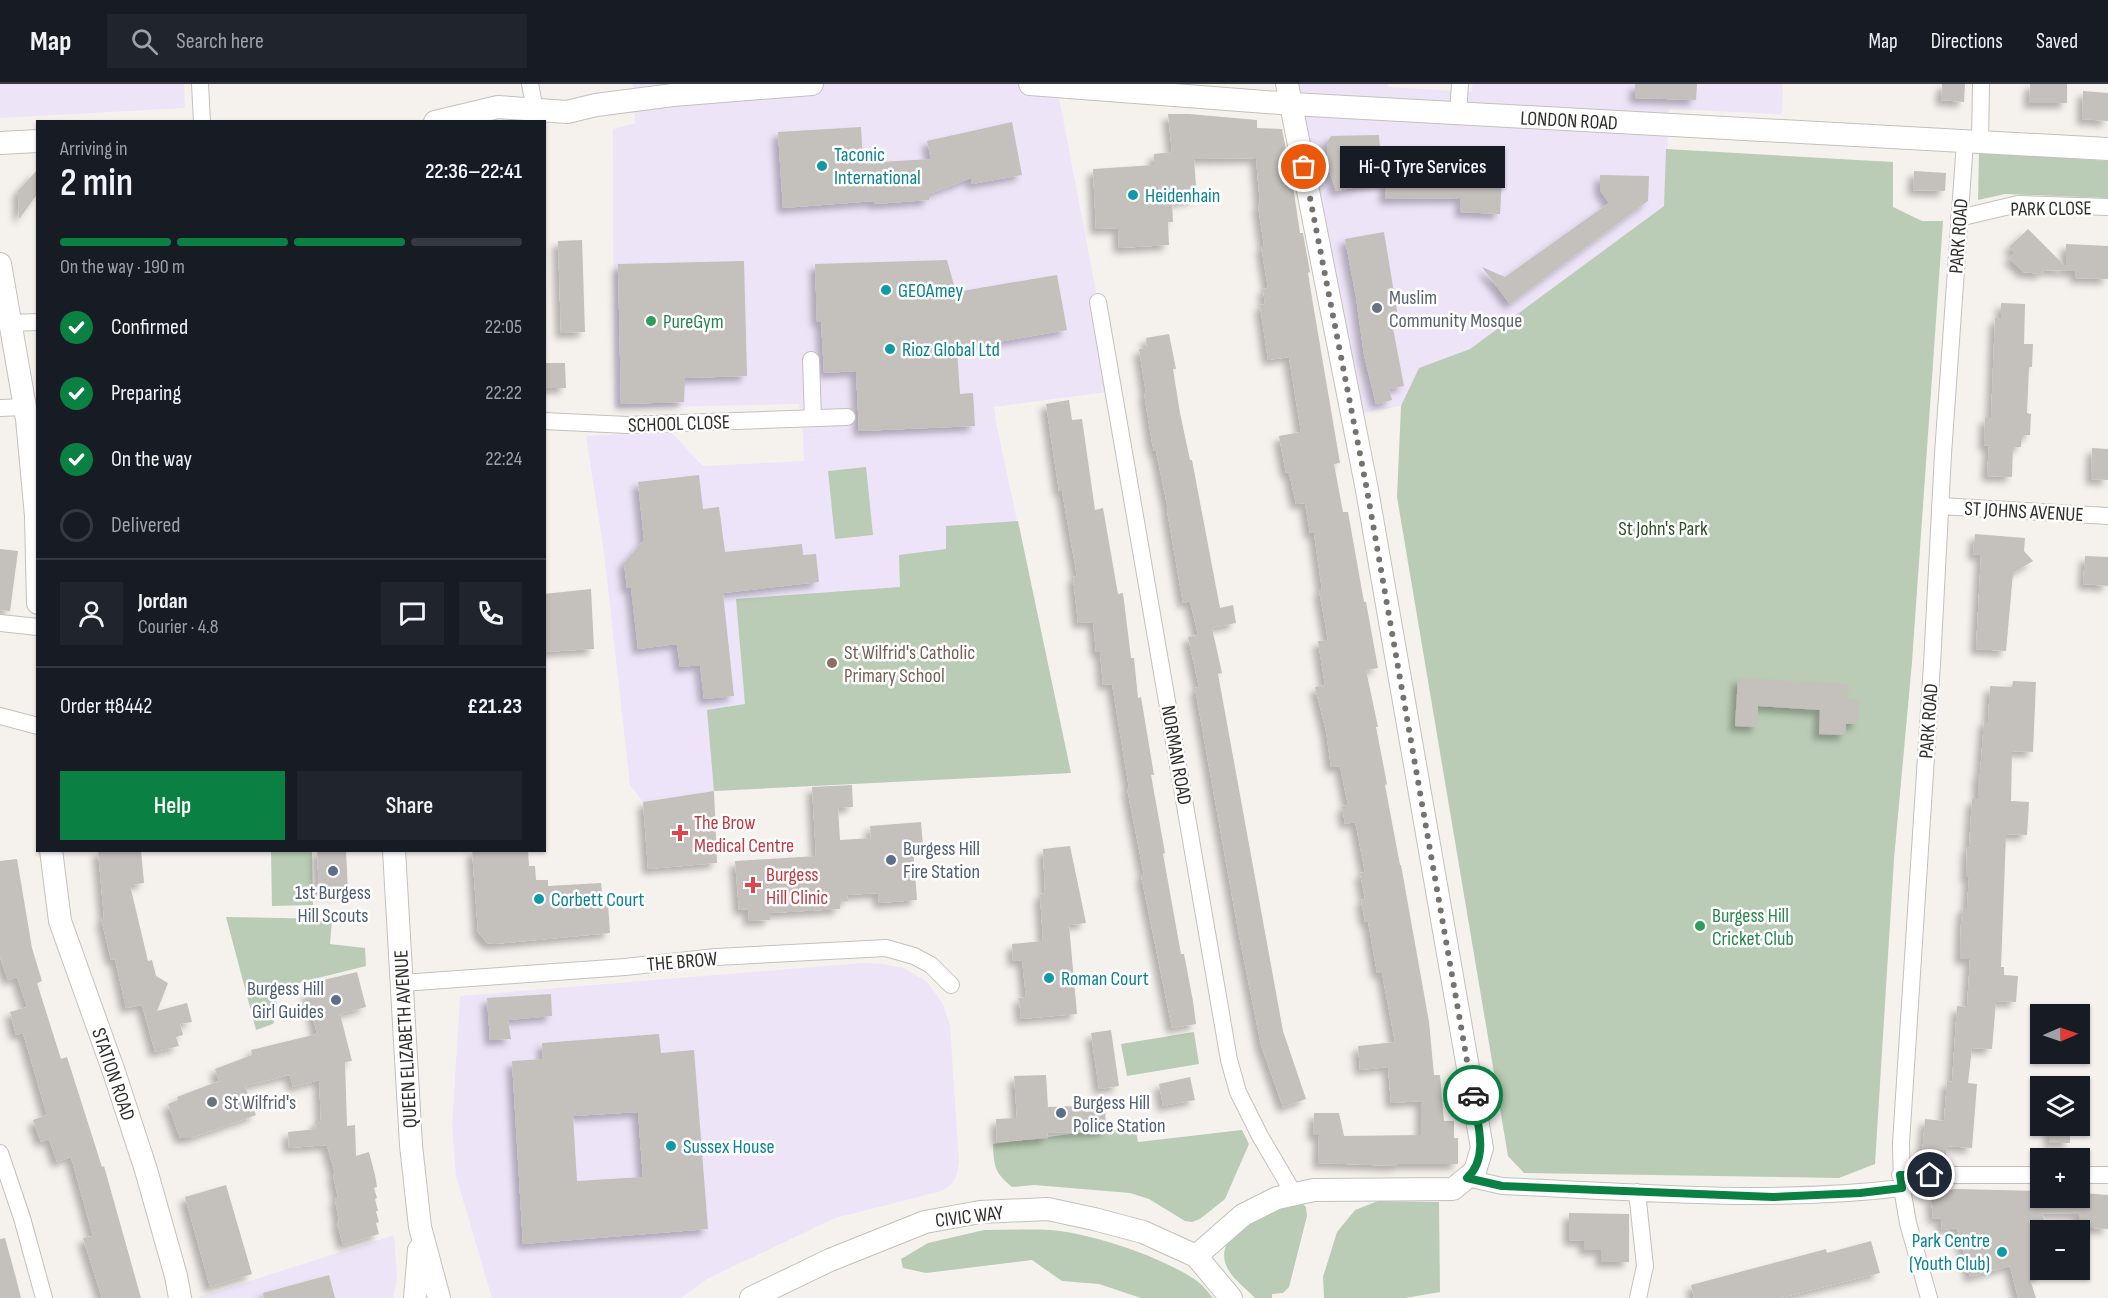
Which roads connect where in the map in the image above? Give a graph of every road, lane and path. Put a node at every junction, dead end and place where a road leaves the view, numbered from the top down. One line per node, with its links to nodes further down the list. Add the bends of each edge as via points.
1 (200, 84): 10 (street)
2 (530, 84): 9 (street)
3 (812, 84): 9 (street, via 674,95)
4 (1030, 84): 7 (street, LONDON ROAD)
5 (1460, 84): 8 (street)
6 (1982, 84): 14 (street, PARK ROAD)
7 (1290, 94): 8 (street, LONDON ROAD); 44 (street, via 1367,490 1482,1148 1475,1171)
8 (1458, 113): 14 (street, LONDON ROAD)
9 (529, 116): 11 (street, via 498,107)
10 (202, 120)
11 (443, 120)
12 (36, 141): 13 (street)
13 (0, 142)
14 (1973, 142): 15 (street, LONDON ROAD); 17 (street, PARK ROAD)
15 (2108, 149)
16 (2108, 207): 17 (street, PARK CLOSE, via 2018,204)
17 (1959, 218): 29 (street, PARK ROAD)
18 (0, 264): 19 (street)
19 (3, 294): 22 (street)
20 (1098, 302): 47 (street, NORMAN ROAD, via 1229,1060 1238,1092)
21 (36, 322): 22 (street)
22 (11, 323): 24 (street)
23 (811, 360): 27 (street)
24 (26, 407): 25 (street); 30 (street)
25 (0, 408)
26 (847, 417): 27 (street, SCHOOL CLOSE)
27 (813, 418): 28 (street, SCHOOL CLOSE, via 627,425)
28 (546, 421)
29 (1940, 506): 31 (street, ST JOHNS AVENUE); 45 (street, PARK ROAD)
30 (36, 516)
31 (2108, 516)
32 (0, 623): 33 (street)
33 (36, 627)
34 (0, 716): 35 (street)
35 (36, 725)
36 (51, 852): 51 (street, STATION ROAD, via 60,921 114,1072)
37 (394, 852): 38 (street, QUEEN ELIZABETH AVENUE)
38 (402, 983): 39 (street, THE BROW, via 716,957 886,948 931,964); 48 (street, QUEEN ELIZABETH AVENUE)
39 (951, 985)
40 (0, 1153): 50 (street)
41 (2030, 1175): 45 (street)
42 (2090, 1175): 43 (street)
43 (2108, 1175)
44 (1467, 1178): 46 (street, via 1502,1186); 47 (street, via 1452,1189 1314,1190)
45 (1901, 1181): 46 (street, via 1860,1193 1773,1197); 57 (street, PARK ROAD)
46 (1637, 1192): 56 (street, via 1645,1266)
47 (1294, 1194): 49 (street, via 1243,1215)
48 (420, 1227): 52 (street, QUEEN ELIZABETH AVENUE); 53 (street, QUEEN ELIZABETH AVENUE)
49 (1196, 1256): 54 (street, CIVIC WAY, via 1143,1232 1083,1216 1048,1209 980,1212 925,1222 830,1260); 55 (street)
50 (44, 1298)
51 (180, 1298)
52 (415, 1298)
53 (439, 1298)
54 (751, 1298)
55 (1232, 1298)
56 (1638, 1298)
57 (1929, 1298)

